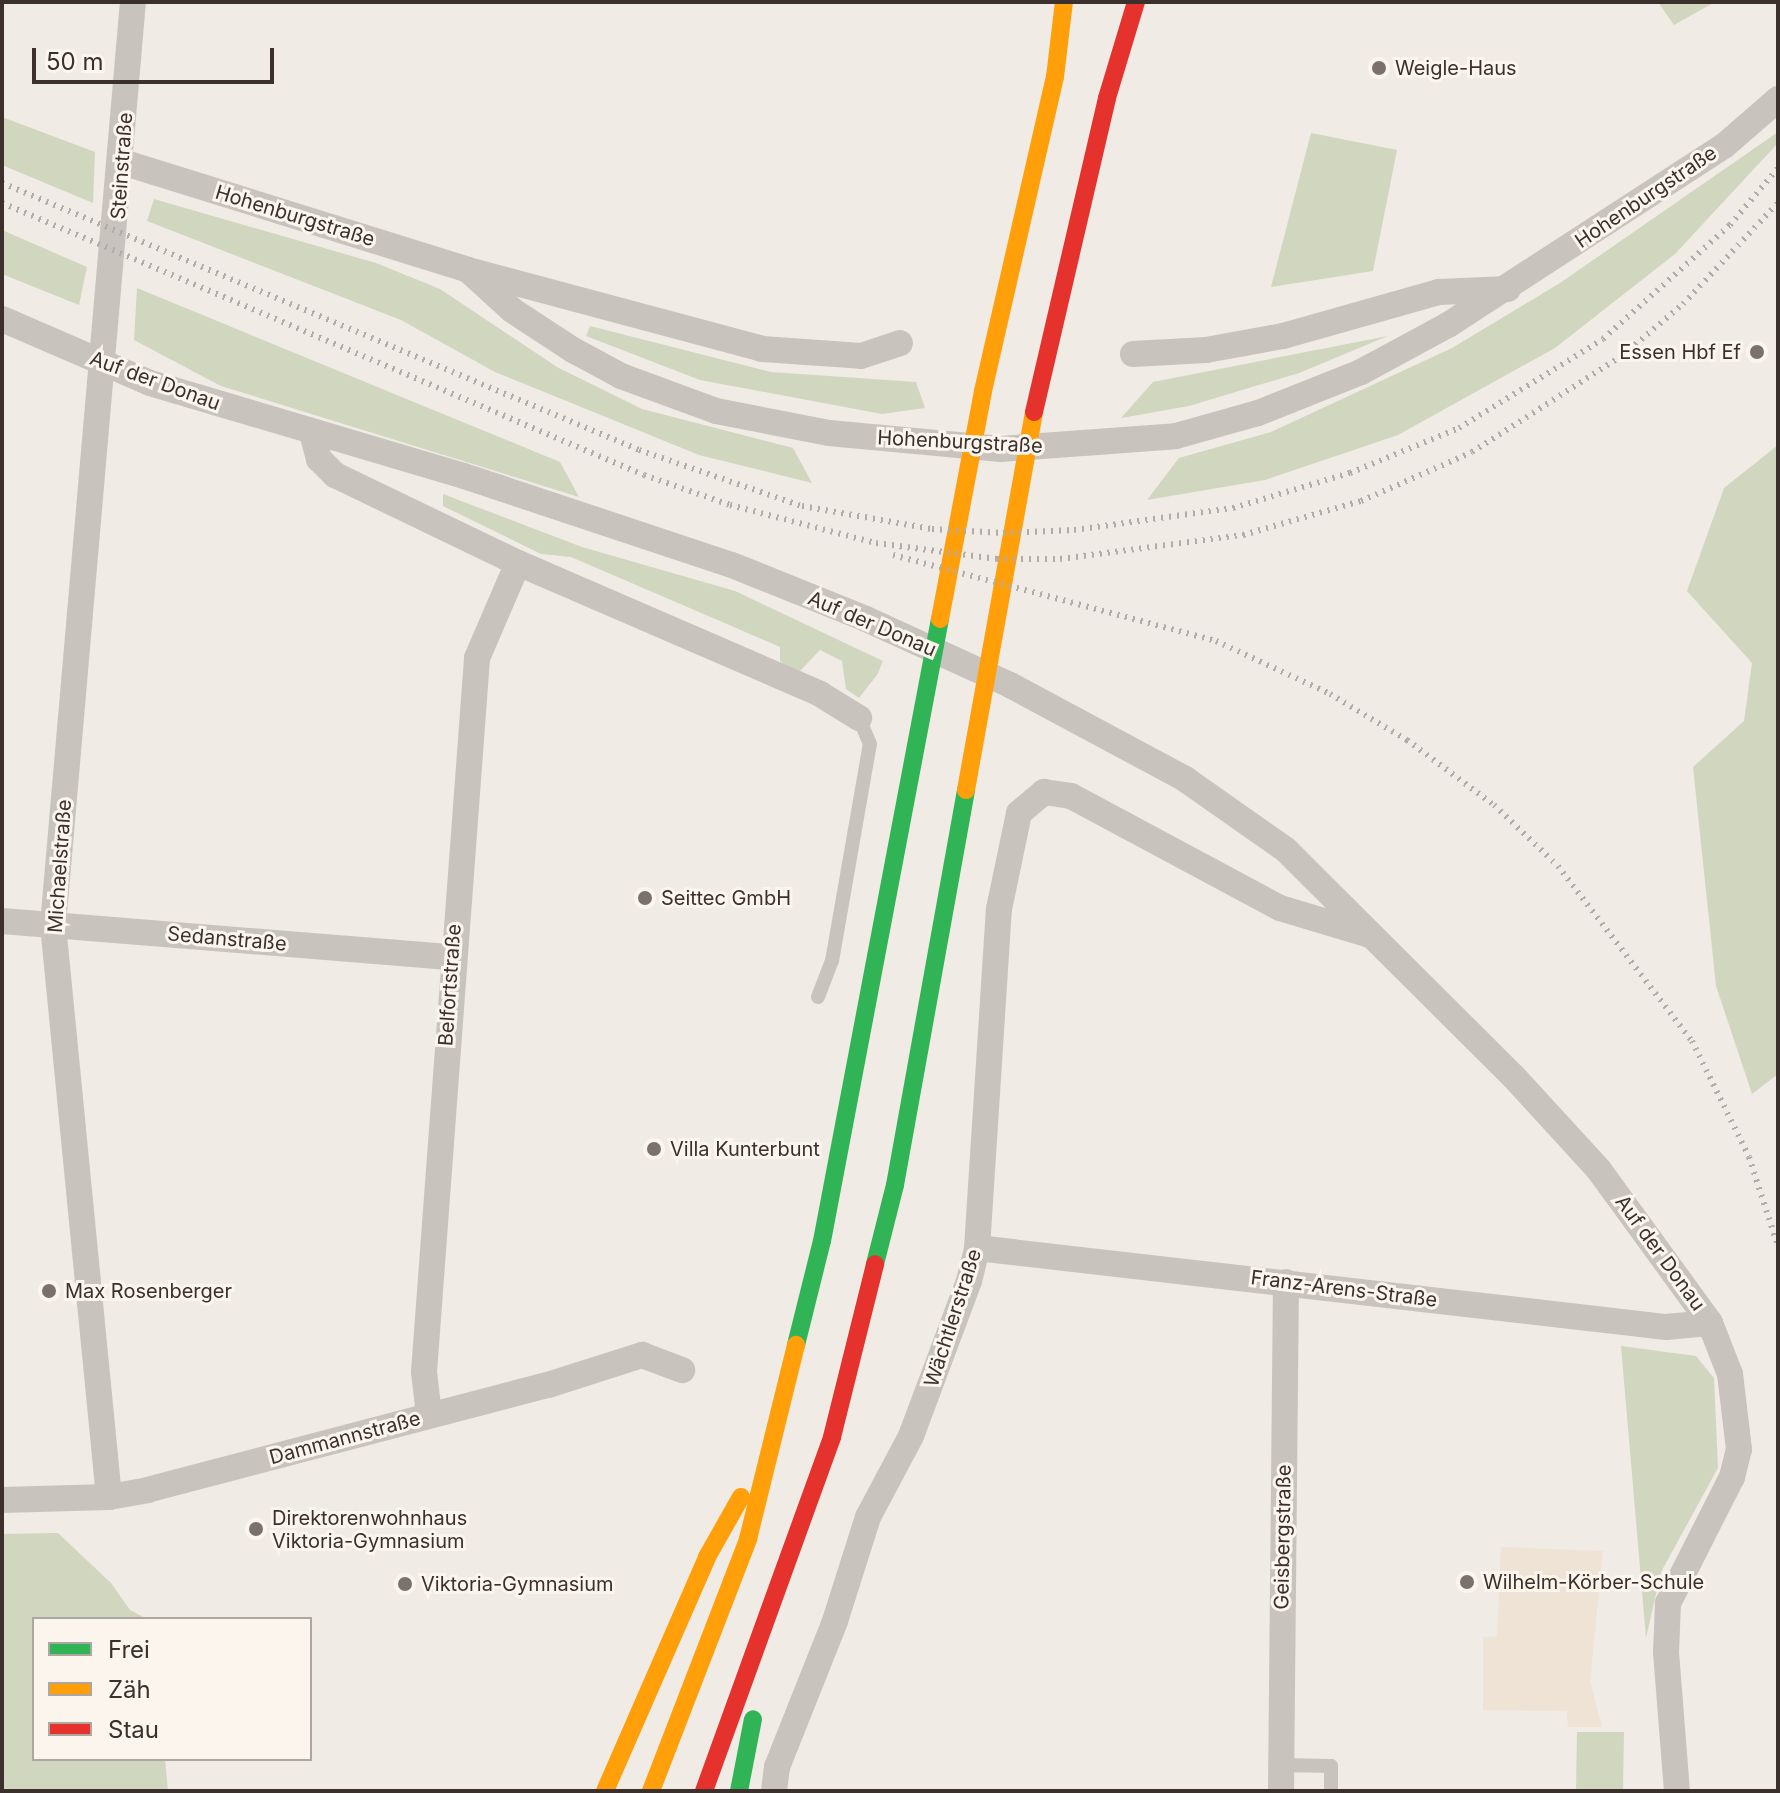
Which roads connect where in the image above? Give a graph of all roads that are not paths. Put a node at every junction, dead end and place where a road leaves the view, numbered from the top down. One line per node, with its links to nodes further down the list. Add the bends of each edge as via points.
1 (133, 2): 7 (street, Steinstraße)
2 (1064, 2): 5 (highway)
3 (1081, 2): 5 (highway)
4 (1136, 2): 32 (highway, via 1107,98 1037,397 895,1185 832,1437)
5 (1055, 77): 29 (highway, via 983,391 826,1226)
6 (1778, 99): 10 (street, Hohenburgstraße, via 1724,146)
7 (122, 162): 8 (street, Hohenburgstraße); 9 (street, Steinstraße)
8 (468, 270): 10 (street, Hohenburgstraße, via 539,329 668,396 788,426 1001,449 1176,436 1258,413 1361,372); 12 (street, Hohenburgstraße, via 762,349 861,356)
9 (112, 282): 14 (street, Michaelstraße)
10 (1508, 289): 13 (street, via 1439,292 1283,336 1206,350)
11 (2, 319): 14 (street, Auf der Donau)
12 (900, 343)
13 (1133, 354)
14 (104, 365): 15 (street, Auf der Donau); 20 (street, Michaelstraße)
15 (312, 433): 16 (street, via 319,459 335,475); 21 (street, Auf der Donau, via 464,476 732,565 1010,685 1198,787 1286,850)
16 (518, 563): 17 (street, via 820,694); 22 (street, Belfortstraße, via 477,658)
17 (859, 718): 23 (lane, via 870,744 832,961)
18 (1099, 809): 21 (street, Auf der Donau, via 1280,908); 24 (street, Wächtlerstraße, via 1044,792 1027,802 1014,825 999,909)
19 (2, 921): 20 (street, Sedanstraße)
20 (53, 925): 22 (street, Sedanstraße); 30 (street, Michaelstraße)
21 (1370, 935): 26 (street, Auf der Donau, via 1513,1076 1599,1170)
22 (452, 957): 28 (street, Belfortstraße, via 424,1372)
23 (818, 997)
24 (977, 1248): 25 (street, Franz-Arens-Straße); 38 (street, Wächtlerstraße, via 944,1357 911,1436 868,1517 835,1621 777,1767)
25 (1286, 1282): 26 (street, Franz-Arens-Straße, via 1666,1327); 33 (street, Geisbergstraße)
26 (1710, 1323): 40 (street, Auf der Donau, via 1730,1374 1739,1449 1732,1477 1668,1603 1666,1652)
27 (682, 1370): 28 (street, Dammannstraße, via 642,1355)
28 (429, 1415): 30 (street, Dammannstraße)
29 (770, 1446): 34 (highway, via 707,1557); 35 (highway, via 748,1539)
30 (109, 1497): 31 (street, Dammannstraße)
31 (2, 1500)
32 (776, 1603): 36 (highway); 37 (highway)
33 (1281, 1778): 39 (lane, via 1331,1766)
34 (605, 1791)
35 (651, 1791)
36 (704, 1791)
37 (739, 1791)
38 (774, 1791)
39 (1331, 1791)
40 (1677, 1791)

